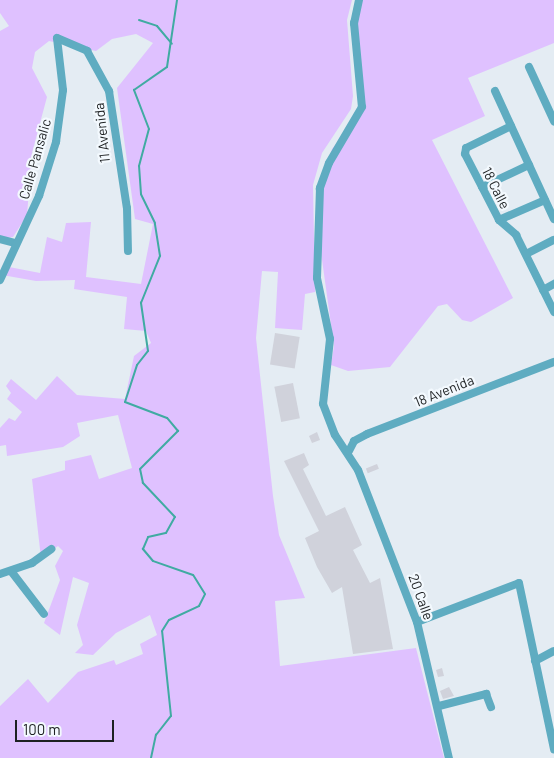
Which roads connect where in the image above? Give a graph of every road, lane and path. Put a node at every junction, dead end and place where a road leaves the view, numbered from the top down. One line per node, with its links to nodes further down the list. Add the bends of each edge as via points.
1 (358, 0): 22 (street, 20 Calle, via 354,23 362,107 329,163 319,208 317,278 330,339 323,404 335,435)
2 (57, 38): 14 (street, Calle Pansalic, via 63,73 56,142 34,209); 15 (street, 11 Avenida, via 91,56 113,102)
3 (529, 67): 5 (street)
4 (495, 91): 6 (street)
5 (554, 122)
6 (510, 126): 7 (street); 8 (street, 18 Calle, via 464,151)
7 (529, 165): 8 (street); 9 (street)
8 (482, 188): 11 (street, 18 Calle)
9 (545, 200): 10 (street); 11 (street)
10 (554, 219)
11 (499, 220): 16 (street, 18 Calle, via 514,231)
12 (0, 239): 14 (street)
13 (554, 240): 16 (street)
14 (15, 243): 17 (street, Calle Pansalic)
15 (128, 251)
16 (526, 254): 19 (street, 18 Calle)
17 (0, 280)
18 (554, 284): 19 (street)
19 (543, 290): 20 (street, 18 Calle)
20 (554, 312)
21 (554, 362): 22 (street, 18 Avenida, via 367,434 354,441)
22 (349, 451): 27 (street, 20 Calle)
23 (51, 549): 24 (street, via 32,563)
24 (11, 571): 25 (street); 26 (street)
25 (0, 574)
26 (44, 614)
27 (418, 622): 29 (street, via 517,582); 30 (street, 20 Calle)
28 (554, 651): 29 (street)
29 (535, 661): 32 (street)
30 (439, 706): 31 (street, via 486,694); 33 (street, 20 Calle)
31 (491, 708)
32 (554, 749)
33 (449, 758)

